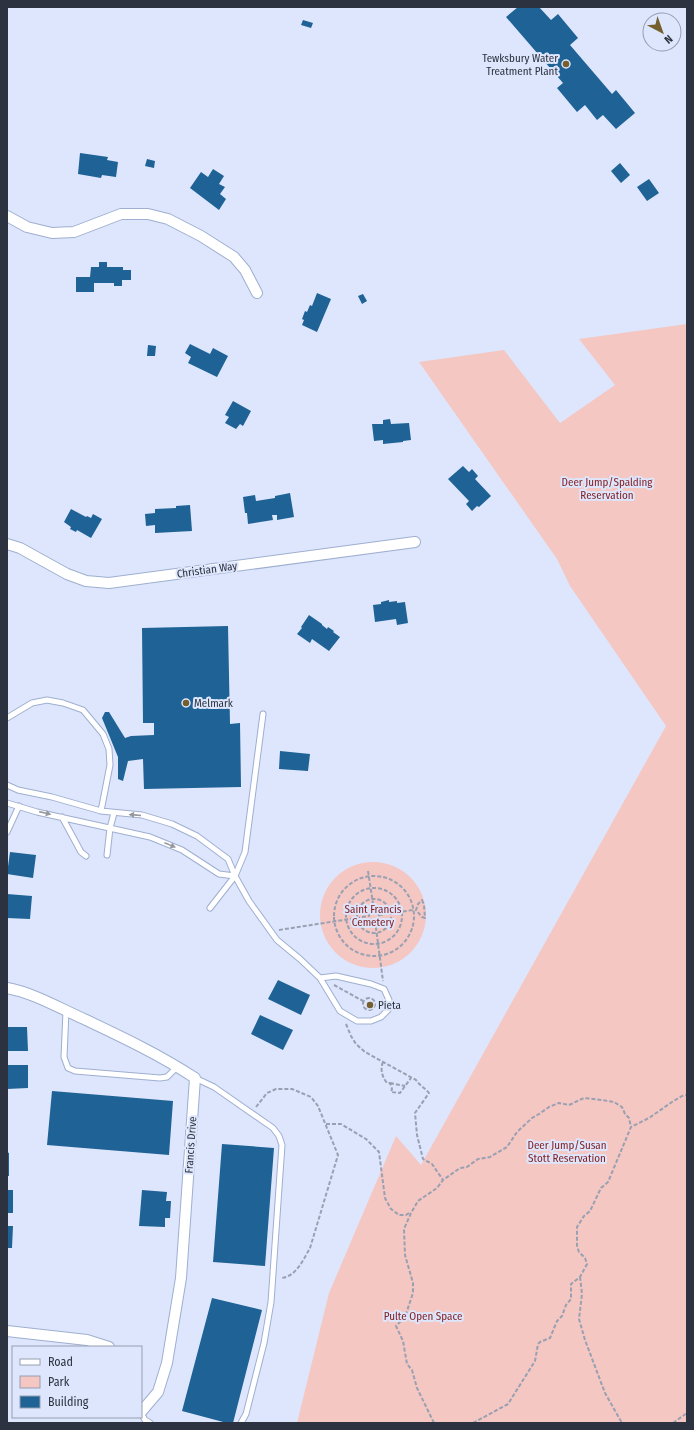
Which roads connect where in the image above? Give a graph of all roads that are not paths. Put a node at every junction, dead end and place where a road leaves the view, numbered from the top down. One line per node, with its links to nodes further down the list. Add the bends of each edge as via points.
1 (7, 216): 2 (street, via 28,227 52,233 74,232 121,214 148,214 168,218 234,256)
2 (257, 293)
3 (415, 542): 4 (street, Christian Way, via 109,583 86,581 67,574 20,548)
4 (7, 544)
5 (263, 714): 17 (lane, via 245,852)
6 (7, 718): 10 (lane, via 32,703 47,700 83,710 103,734 109,749 110,765)
7 (7, 785): 10 (lane)
8 (7, 803): 9 (lane)
9 (19, 806): 12 (lane, one-way to 12); 14 (lane)
10 (101, 811): 11 (lane)
11 (114, 813): 13 (lane); 17 (lane, one-way to 11, via 228,859 197,836 172,824 142,815)
12 (62, 817): 13 (lane); 16 (lane, via 81,852)
13 (110, 828): 15 (lane); 17 (lane, one-way to 17, via 150,837 182,850 219,874)
14 (7, 832)
15 (107, 855)
16 (86, 856)
17 (235, 876): 18 (lane); 19 (lane, via 249,901 277,940)
18 (210, 908)
19 (320, 978): 19 (lane, via 340,1011 357,1020 381,1017 388,1010 389,1000 384,989 336,976)
20 (7, 988): 21 (street)
21 (66, 1011): 22 (street); 22 (lane, via 64,1057 68,1068 75,1071 160,1078 167,1076)
22 (178, 1066): 23 (street)
23 (195, 1078): 26 (street, Francis Drive, via 178,1304 167,1363 158,1392); 29 (lane, via 214,1086 273,1128 282,1145 272,1302 246,1414)
24 (7, 1331): 25 (street, via 87,1340)
25 (106, 1346)
26 (142, 1411)
27 (142, 1414): 28 (lane)
28 (150, 1423)
29 (241, 1423)

